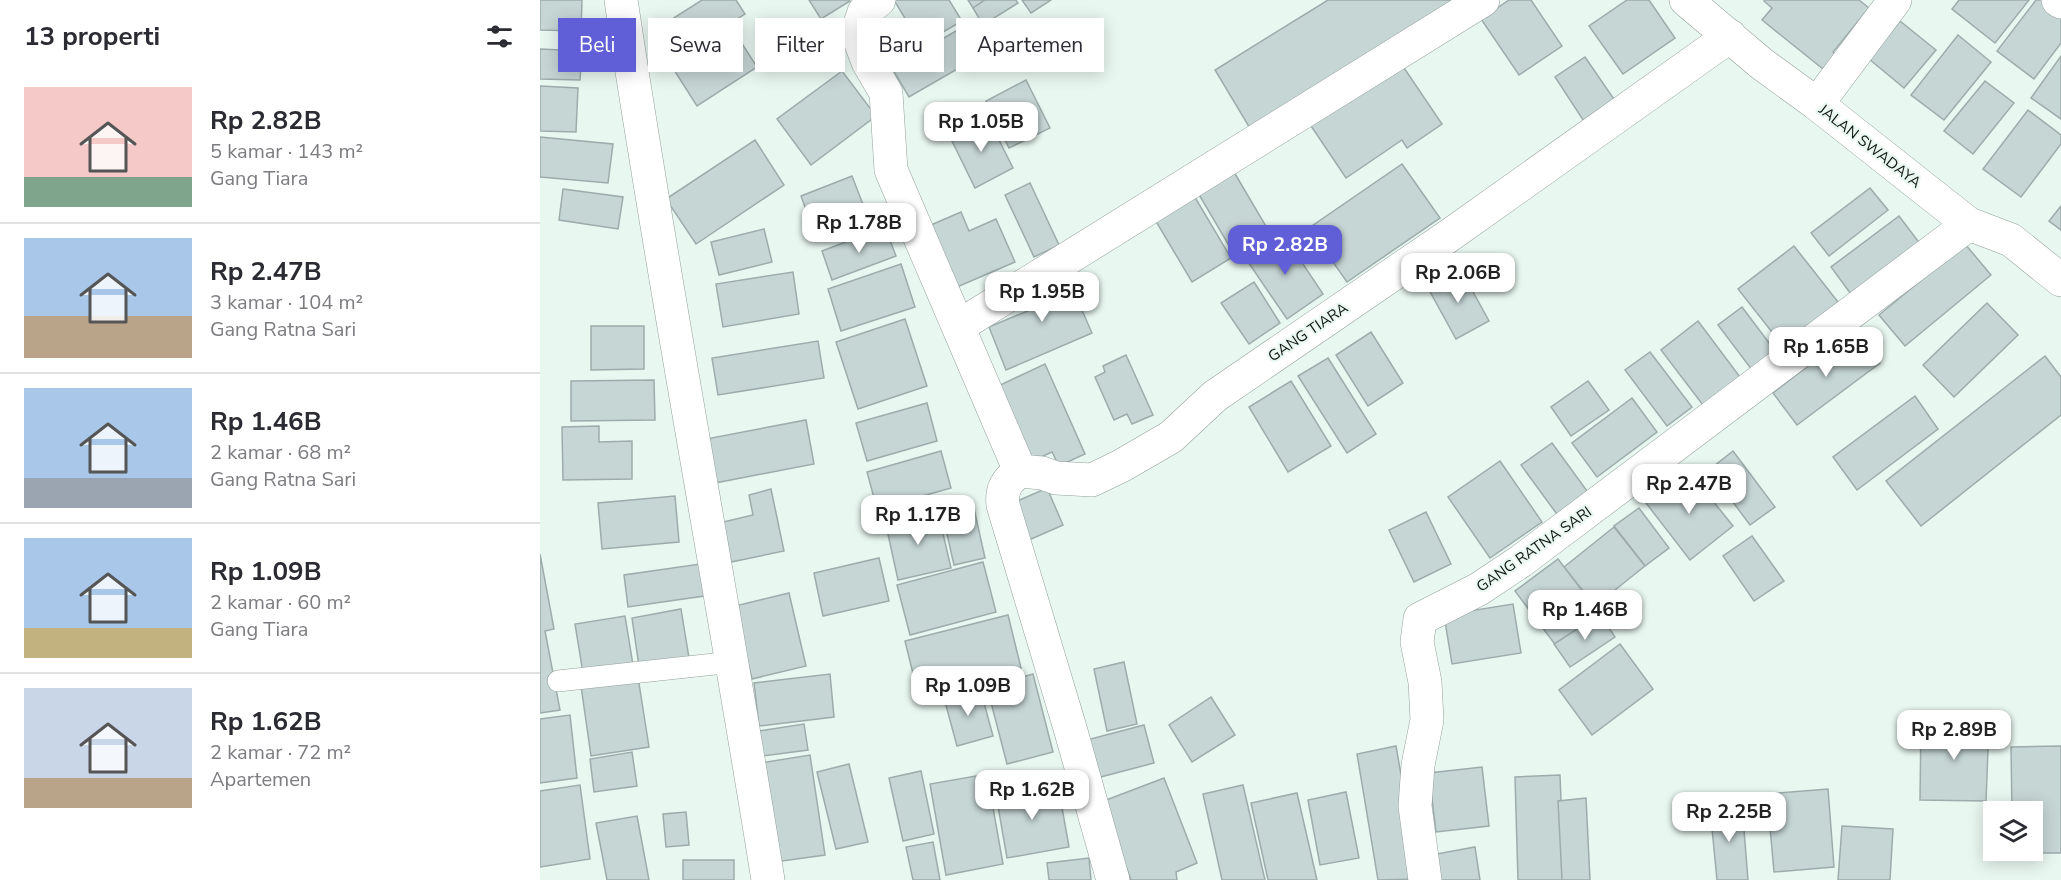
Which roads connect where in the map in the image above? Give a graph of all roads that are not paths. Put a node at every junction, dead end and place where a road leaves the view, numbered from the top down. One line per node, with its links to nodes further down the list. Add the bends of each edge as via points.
1 (621, 0): 12 (street)
2 (879, 0): 10 (street, via 864,12 857,33 886,93 891,170)
3 (1483, 0): 10 (street)
4 (1686, 0): 6 (street, JALAN SWADAYA)
5 (1895, 0): 7 (street)
6 (1730, 36): 7 (street, JALAN SWADAYA); 11 (street, GANG TIARA, via 1215,396 1171,437 1092,480)
7 (1817, 104): 8 (street, JALAN SWADAYA)
8 (1969, 224): 9 (street, JALAN SWADAYA, via 2011,240); 16 (street, GANG RATNA SARI, via 1521,561 1479,589 1420,619 1417,642 1427,720 1415,806)
9 (2061, 280)
10 (959, 326): 11 (street)
11 (1020, 471): 15 (street, via 1010,478 1002,493 1003,505)
12 (734, 662): 13 (lane); 14 (street)
13 (558, 681)
14 (768, 880)
15 (1113, 880)
16 (1425, 880)

